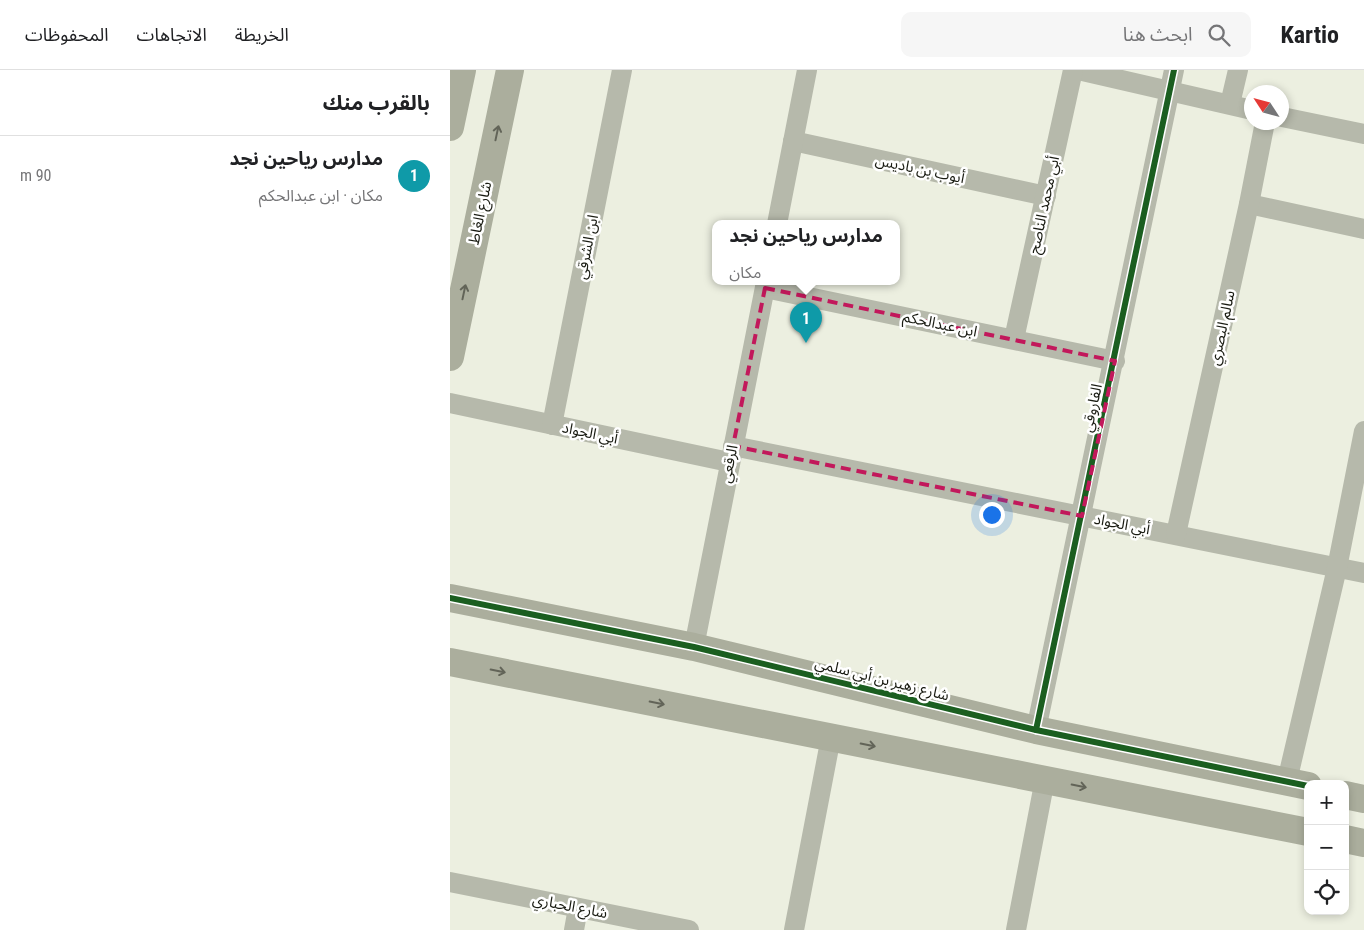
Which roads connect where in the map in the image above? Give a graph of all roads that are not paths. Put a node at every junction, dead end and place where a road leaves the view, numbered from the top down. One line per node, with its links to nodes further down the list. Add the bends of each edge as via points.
1 (462, 70): 13 (street)
2 (510, 70): 23 (street, شارع الغاط, one-way to 2)
3 (622, 70): 26 (street, ابن الشرقي)
4 (807, 70): 16 (street)
5 (1073, 70): 17 (street, أبي محمد الناصح)
6 (1078, 70): 9 (street)
7 (1174, 70): 9 (street, الفاروقي)
8 (1238, 70): 10 (street)
9 (1170, 91): 10 (street); 24 (street, الفاروقي)
10 (1230, 104): 11 (street)
11 (1244, 108)
12 (1289, 118): 15 (street)
13 (450, 126)
14 (1263, 130): 18 (street, سالم البصري)
15 (1364, 134)
16 (794, 141): 17 (street, أيوب بن باديس); 19 (street)
17 (1046, 196): 22 (street, أبي محمد الناصح)
18 (1249, 204): 20 (street); 30 (street, سالم البصري)
19 (778, 220)
20 (1364, 228)
21 (765, 285): 22 (street, ابن عبدالحكم); 28 (street, الرقعي)
22 (1014, 339): 24 (street, ابن عبدالحكم)
23 (450, 357)
24 (1115, 361): 29 (street, الفاروقي)
25 (450, 403): 26 (street, أبي الجواد)
26 (552, 425): 28 (street, أبي الجواد)
27 (1364, 431): 31 (street)
28 (731, 454): 29 (street, أبي الجواد); 34 (street, الرقعي)
29 (1082, 516): 30 (street, أبي الجواد); 36 (street, الفاروقي)
30 (1176, 534): 31 (street, أبي الجواد)
31 (1337, 568): 32 (street, أبي الجواد); 39 (street)
32 (1364, 573)
33 (450, 598): 34 (street, شارع زهير بن أبي سلمي)
34 (694, 647): 36 (street, شارع زهير بن أبي سلمي)
35 (450, 662): 37 (street, one-way to 37)
36 (1036, 730): 39 (street, شارع زهير بن أبي سلمي)
37 (831, 737): 38 (street, one-way to 38); 49 (street)
38 (1045, 779): 42 (street, one-way to 42); 50 (street)
39 (1297, 784)
40 (1349, 796): 41 (street)
41 (1364, 799)
42 (1304, 831)
43 (1349, 840): 44 (street)
44 (1364, 843)
45 (450, 882): 46 (street, شارع الحباري)
46 (578, 908): 47 (street); 48 (street, شارع الحباري)
47 (574, 930)
48 (690, 930)
49 (794, 930)
50 (1016, 930)

